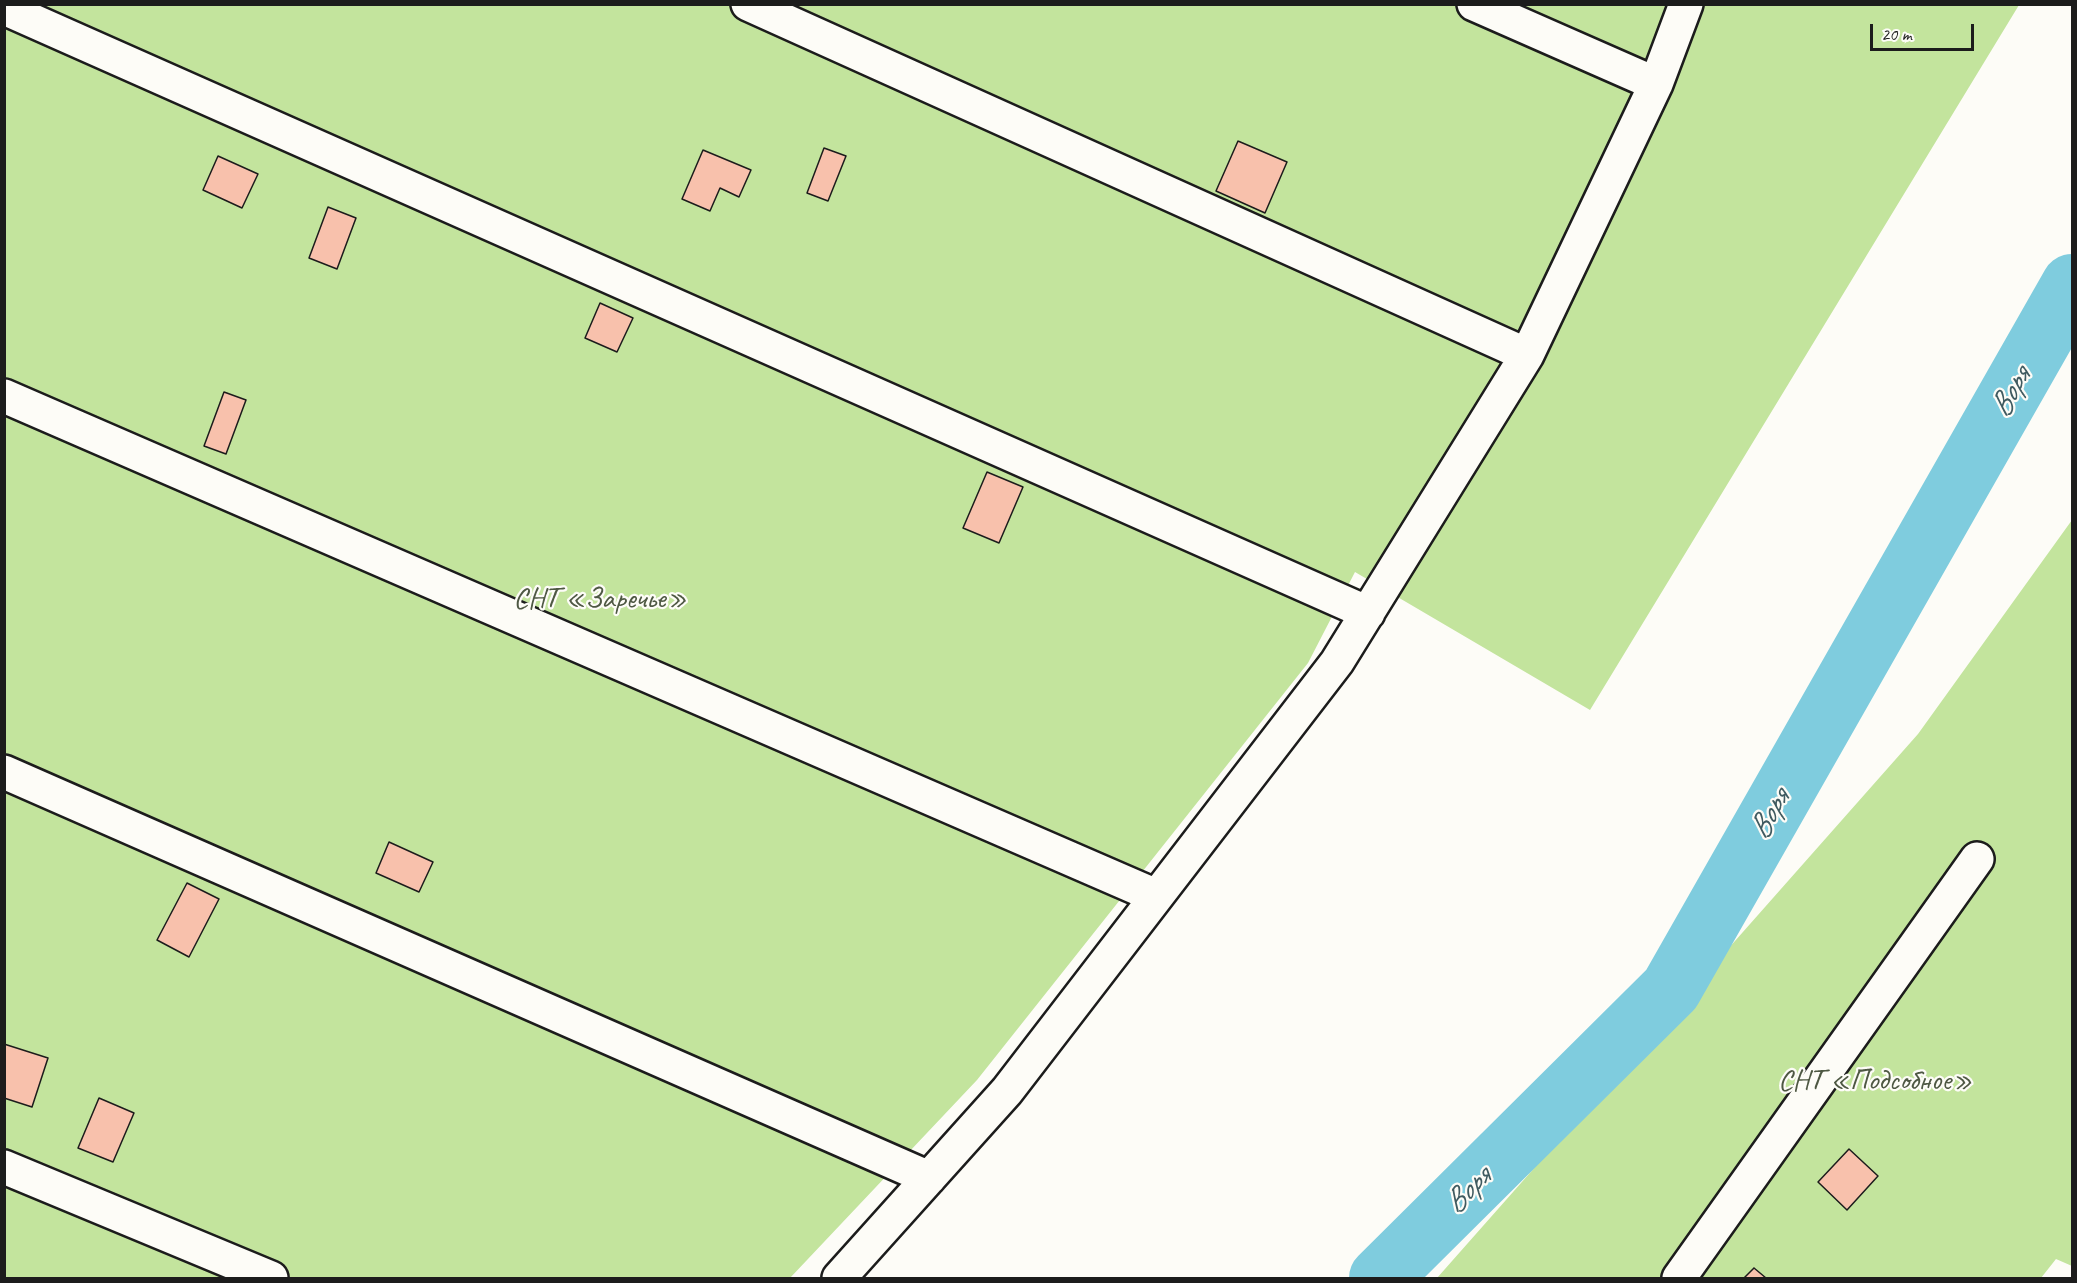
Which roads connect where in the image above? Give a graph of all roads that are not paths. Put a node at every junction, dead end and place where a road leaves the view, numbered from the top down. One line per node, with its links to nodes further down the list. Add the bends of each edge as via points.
1 (748, 4): 6 (street)
2 (1474, 4): 5 (street)
3 (1686, 4): 5 (street)
4 (4, 8): 8 (street)
5 (1656, 84): 6 (street)
6 (1527, 355): 8 (street)
7 (4, 396): 11 (street)
8 (1368, 613): 11 (street, via 1337,662)
9 (4, 772): 13 (street)
10 (1977, 859): 16 (street)
11 (1156, 896): 13 (street, via 1007,1091)
12 (4, 1167): 14 (street)
13 (929, 1178): 15 (street)
14 (272, 1278)
15 (838, 1278)
16 (1678, 1278)

